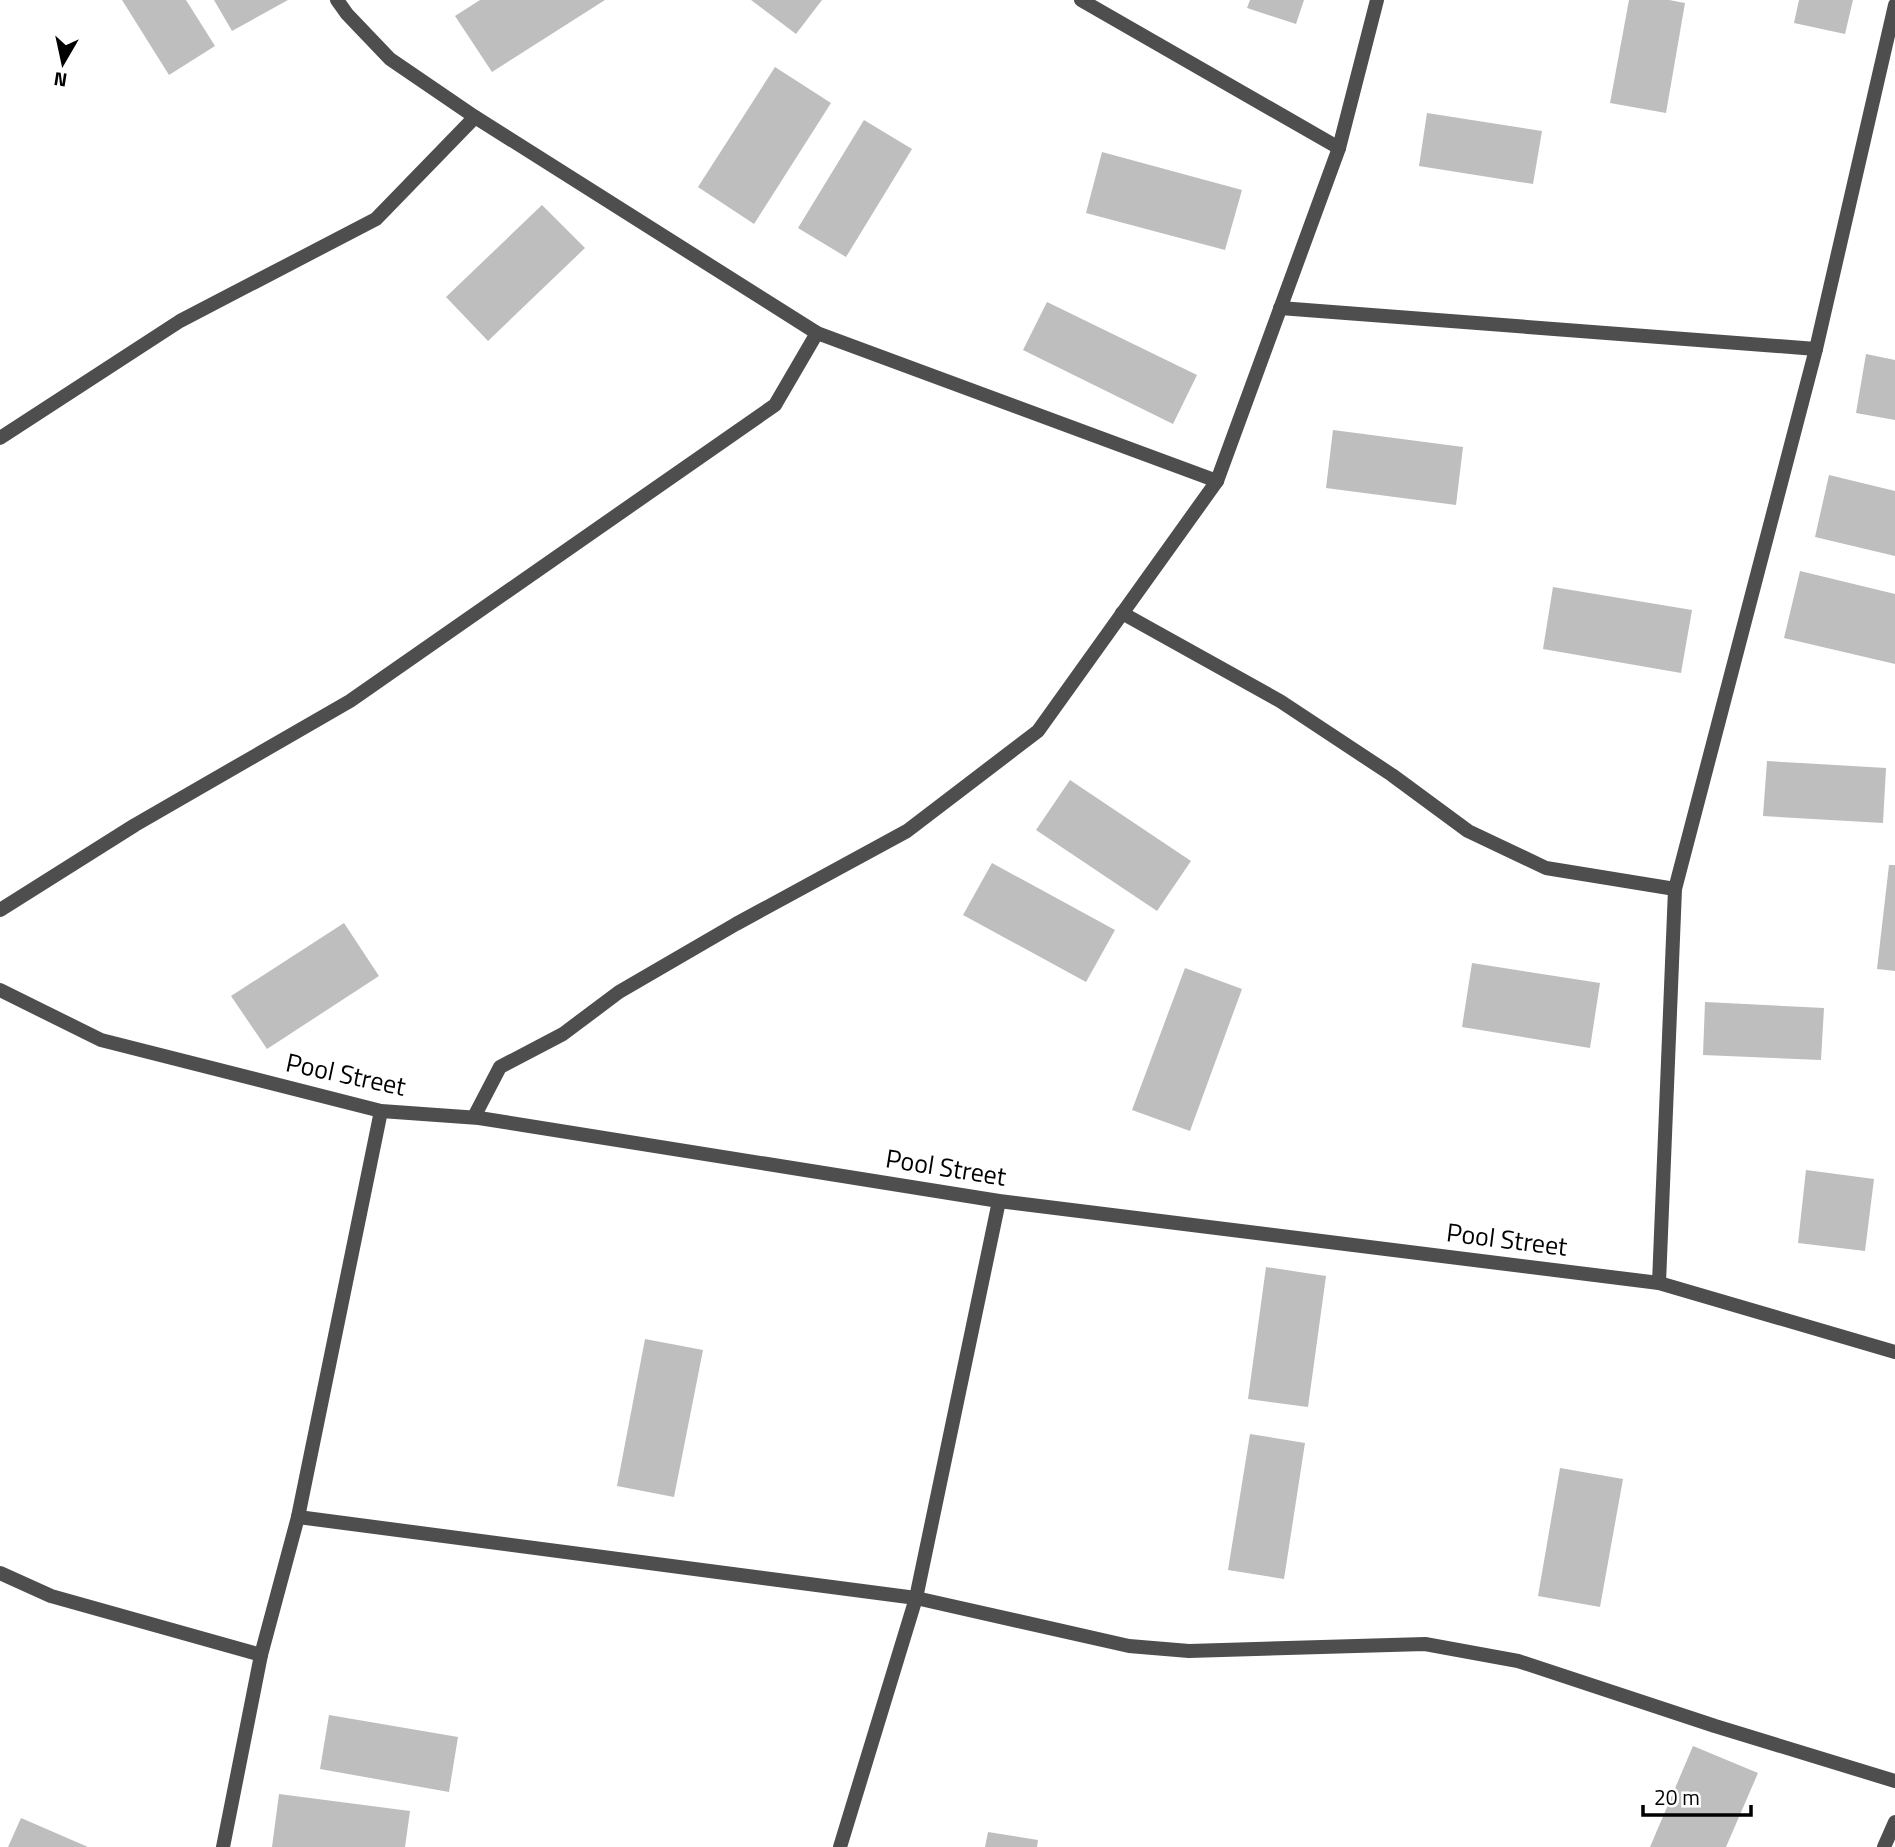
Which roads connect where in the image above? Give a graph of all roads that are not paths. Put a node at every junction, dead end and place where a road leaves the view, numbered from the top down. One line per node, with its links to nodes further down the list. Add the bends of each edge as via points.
1 (337, 0): 5 (street, via 390,60)
2 (1081, 0): 6 (street)
3 (1377, 0): 6 (street)
4 (1895, 5): 9 (street)
5 (475, 117): 8 (street); 10 (street, via 376,219 180,321)
6 (1339, 148): 7 (street)
7 (1280, 308): 9 (street); 11 (street)
8 (817, 333): 11 (street); 14 (street, via 775,405 764,413 350,701 135,825)
9 (1816, 349): 13 (street)
10 (0, 438)
11 (1217, 481): 12 (street)
12 (1122, 613): 13 (street, via 1280,701 1468,831 1546,868); 17 (street, via 1038,731 907,831 642,978 563,1034 500,1067 475,1115)
13 (1675, 890): 19 (street)
14 (0, 910)
15 (0, 990): 16 (street, Pool Street, via 101,1040)
16 (382, 1111): 17 (street, Pool Street); 21 (street)
17 (479, 1118): 18 (street, Pool Street)
18 (999, 1201): 19 (street, Pool Street); 23 (street)
19 (1658, 1283): 20 (street, Pool Street)
20 (1895, 1352)
21 (298, 1517): 23 (street); 24 (street)
22 (0, 1573): 24 (street, via 51,1596)
23 (916, 1598): 25 (street, via 1129,1646 1189,1651 1425,1644 1518,1661); 28 (street)
24 (261, 1655): 27 (street)
25 (1895, 1781)
26 (1895, 1822): 29 (street)
27 (223, 1847)
28 (840, 1847)
29 (1884, 1847)

